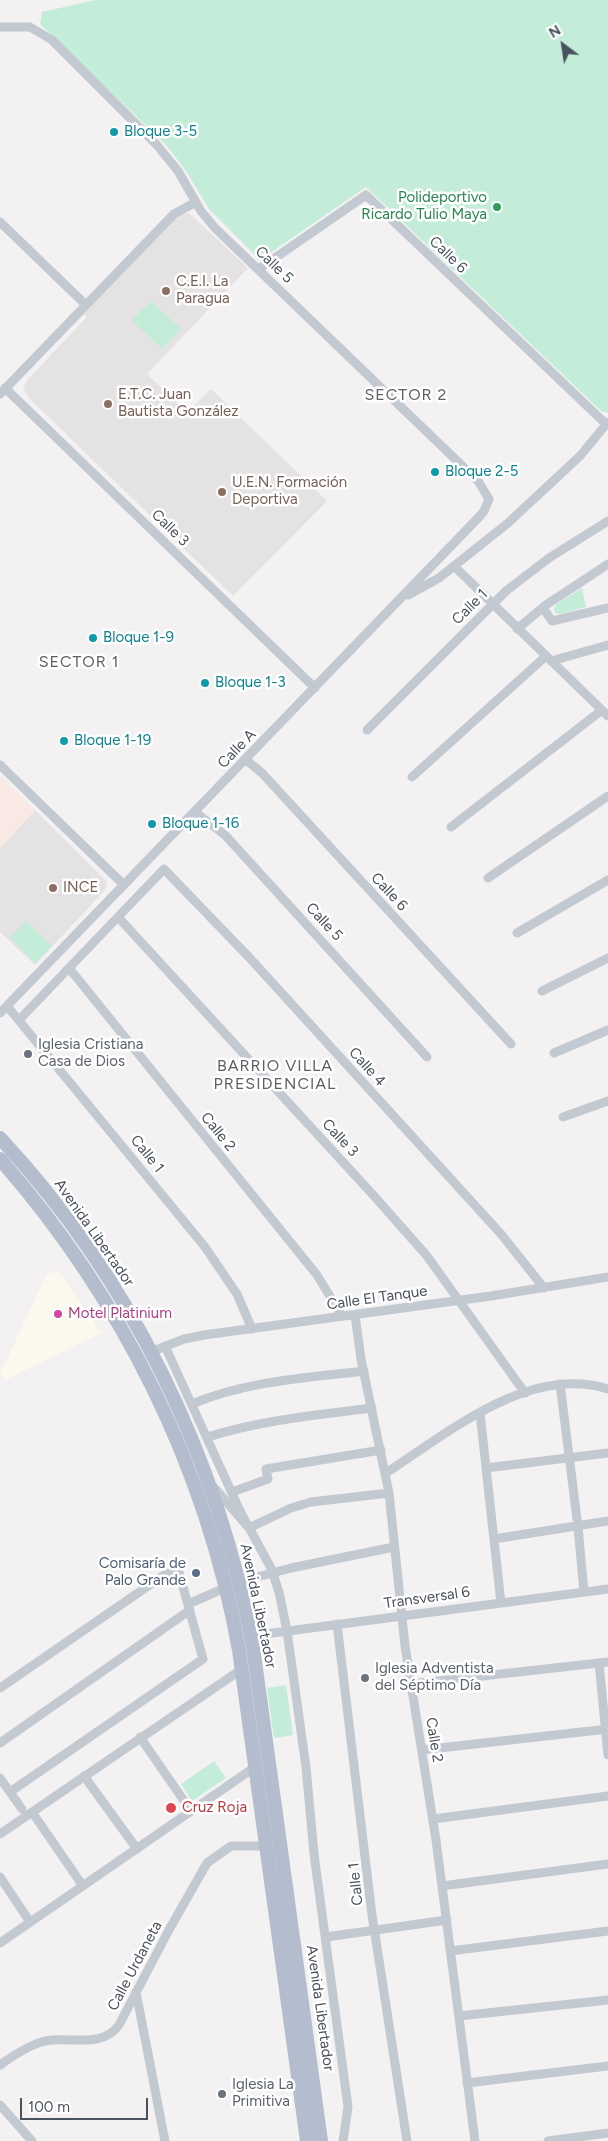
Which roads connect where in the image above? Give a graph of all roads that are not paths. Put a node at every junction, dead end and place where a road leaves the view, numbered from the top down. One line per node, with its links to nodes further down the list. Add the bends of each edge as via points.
1 (0, 27): 2 (street, Calle 5, via 30,27 52,40 156,144 178,171)
2 (196, 202): 4 (street, Calle 5, via 206,218); 5 (street, via 174,214)
3 (0, 222): 5 (street)
4 (259, 269): 7 (street, Calle 6, via 366,195); 8 (street, Calle 5, via 478,481)
5 (86, 305): 6 (street)
6 (3, 391): 19 (street, Calle 3)
7 (607, 423): 11 (street, via 580,456 538,496)
8 (488, 499): 12 (street, Calle A, via 484,511)
9 (608, 521): 13 (street, Calle 1, via 549,558)
10 (608, 564): 14 (street)
11 (454, 566): 12 (street, via 425,587); 13 (street)
12 (401, 598): 19 (street, Calle A)
13 (493, 604): 16 (street); 21 (street, Calle 1)
14 (543, 608): 15 (street, via 552,621); 16 (street)
15 (608, 608)
16 (517, 629): 18 (street)
17 (608, 645): 18 (street)
18 (549, 658): 20 (street); 24 (street)
19 (315, 688): 22 (street, Calle A)
20 (605, 713): 27 (street)
21 (367, 730)
22 (246, 760): 26 (street, Calle A); 43 (street, Calle 6, via 262,773)
23 (0, 764): 30 (street)
24 (412, 777)
25 (608, 796): 28 (street)
26 (195, 812): 30 (street, Calle A); 45 (street, Calle 5, via 225,835)
27 (451, 827)
28 (488, 878)
29 (608, 880): 34 (street)
30 (127, 882): 31 (street); 33 (street, Calle A)
31 (143, 891): 32 (street); 51 (street, Calle 4, via 164,869 247,954 487,1219)
32 (118, 917): 35 (street); 52 (street, Calle 3, via 375,1196 439,1271)
33 (87, 924): 35 (street); 39 (street, Calle A)
34 (518, 933)
35 (99, 936): 37 (street)
36 (608, 958): 38 (street)
37 (69, 968): 41 (street); 54 (street, Calle 2, via 317,1275)
38 (542, 991)
39 (7, 1006): 40 (street, Calle A); 41 (street, Calle 1)
40 (0, 1013)
41 (19, 1020): 55 (street, Calle 1, via 205,1246 237,1294)
42 (608, 1030): 44 (street)
43 (511, 1044)
44 (554, 1053)
45 (427, 1057)
46 (608, 1101): 47 (street)
47 (563, 1117)
48 (0, 1138): 57 (main road, Avenida Libertador, via 36,1179 96,1260)
49 (0, 1159): 81 (main road, Avenida Libertador, via 74,1253 134,1350 188,1470)
50 (608, 1277): 51 (street, Calle El Tanque)
51 (544, 1288): 52 (street, Calle El Tanque)
52 (460, 1301): 53 (street, Calle El Tanque); 61 (street, Calle 3)
53 (355, 1315): 54 (street, Calle El Tanque); 58 (street, Calle 2)
54 (342, 1316): 55 (street, Calle El Tanque)
55 (252, 1329): 56 (street, Calle El Tanque, via 204,1335)
56 (165, 1346): 57 (street, Calle El Tanque); 62 (street, Avenida Libertador)
57 (150, 1352): 71 (main road, Avenida Libertador)
58 (364, 1371): 62 (street, via 265,1383 224,1391); 63 (street, Calle 2)
59 (560, 1384): 60 (street, via 582,1383); 61 (street); 68 (street)
60 (608, 1389)
61 (525, 1393): 64 (street)
62 (192, 1404): 65 (street, Avenida Libertador)
63 (372, 1408): 65 (street, via 287,1419); 66 (street, Calle 2)
64 (480, 1413): 69 (street); 70 (street)
65 (208, 1437): 72 (street, Avenida Libertador)
66 (380, 1450): 70 (street, Calle 2); 72 (street, via 266,1469 268,1479)
67 (608, 1453): 68 (street)
68 (569, 1457): 69 (street); 75 (street)
69 (486, 1468): 77 (street)
70 (386, 1473): 73 (street, Calle 2)
71 (208, 1480): 76 (street); 80 (main road, Avenida Libertador)
72 (232, 1492): 76 (street, Avenida Libertador)
73 (389, 1493): 76 (street, via 310,1502); 78 (street, Calle 2)
74 (608, 1522): 75 (street)
75 (578, 1527): 77 (street); 83 (street)
76 (249, 1528): 79 (street, Avenida Libertador)
77 (494, 1539): 84 (street)
78 (394, 1547): 79 (street); 86 (street, Calle 2)
79 (273, 1573): 80 (street); 88 (street, Avenida Libertador)
80 (238, 1582): 81 (main road); 89 (main road, Avenida Libertador)
81 (225, 1588): 85 (street); 91 (main road, Avenida Libertador)
82 (608, 1589): 83 (street, Transversal 6)
83 (584, 1592): 84 (street, Transversal 6)
84 (501, 1603): 86 (street, Transversal 6)
85 (189, 1607): 93 (street, via 178,1569 172,1570); 96 (street); 102 (street, via 203,1659)
86 (401, 1615): 87 (street, Transversal 6); 92 (street, Calle 2)
87 (337, 1624): 88 (street, Transversal 6); 117 (street, Calle 1)
88 (287, 1631): 89 (street, Transversal 6); 119 (street, Avenida Libertador)
89 (250, 1636): 133 (main road, Avenida Libertador)
90 (603, 1662): 92 (street); 94 (street)
91 (242, 1669): 95 (street); 99 (main road, Avenida Libertador)
92 (411, 1684): 97 (street, Calle 2)
93 (0, 1688)
94 (606, 1729): 97 (street); 98 (street)
95 (140, 1737): 100 (street); 105 (street)
96 (0, 1743)
97 (422, 1750): 107 (street, Calle 2)
98 (608, 1755)
99 (255, 1767): 105 (street); 109 (main road, Avenida Libertador)
100 (84, 1776): 106 (street); 110 (street)
101 (0, 1778): 102 (street)
102 (10, 1792): 104 (street)
103 (608, 1796): 107 (street)
104 (22, 1809)
105 (191, 1811): 110 (street)
106 (32, 1812): 108 (street); 113 (street)
107 (433, 1819): 114 (street, Calle 2)
108 (0, 1834)
109 (266, 1846): 122 (street, Calle Urdaneta, via 236,1845 207,1863); 132 (main road, Avenida Libertador)
110 (137, 1849): 113 (street)
111 (608, 1864): 114 (street)
112 (0, 1877): 116 (street)
113 (83, 1886): 116 (street)
114 (442, 1886): 115 (street, Calle 2)
115 (447, 1920): 117 (street); 121 (street, Calle 2)
116 (30, 1922): 120 (street)
117 (375, 1930): 119 (street); 135 (street, Calle 1)
118 (608, 1931): 121 (street)
119 (326, 1937): 134 (street, Avenida Libertador, via 348,2107)
120 (0, 1943)
121 (450, 1951): 124 (street, Calle 2)
122 (136, 1992): 125 (street, Calle Urdaneta, via 111,2035 94,2040 47,2041); 131 (street)
123 (608, 2000): 124 (street)
124 (459, 2016): 127 (street, Calle 2)
125 (0, 2065)
126 (608, 2066): 127 (street)
127 (467, 2083): 136 (street, Calle 2)
128 (0, 2105): 130 (street)
129 (608, 2133): 137 (street)
130 (32, 2141)
131 (165, 2141)
132 (307, 2141)
133 (321, 2141)
134 (343, 2141)
135 (407, 2141)
136 (475, 2141)
137 (548, 2141)

